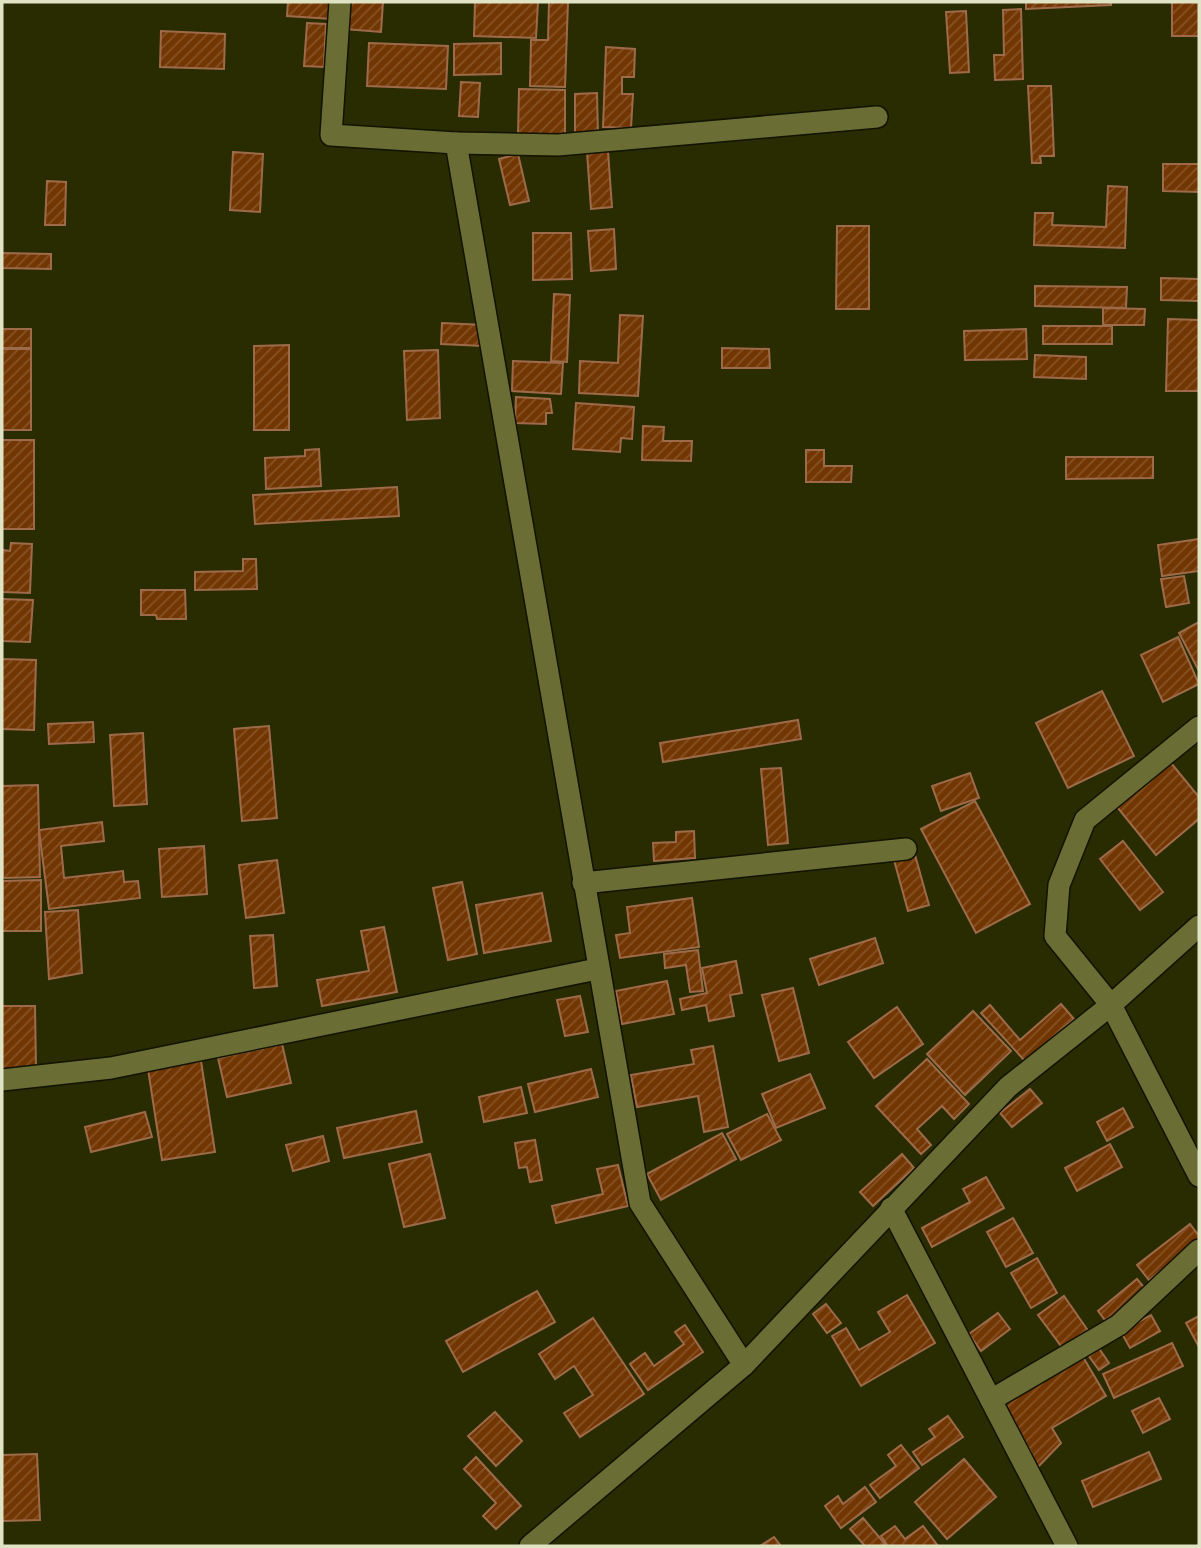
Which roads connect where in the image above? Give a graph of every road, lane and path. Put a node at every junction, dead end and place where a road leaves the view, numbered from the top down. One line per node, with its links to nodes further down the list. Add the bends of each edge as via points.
1 (340, 2): 3 (street, via 331,135)
2 (877, 117): 3 (street, via 558,145)
3 (456, 143): 6 (street)
4 (1199, 727): 9 (street, via 1085,820 1059,885 1055,936)
5 (906, 849): 6 (street)
6 (583, 883): 8 (street)
7 (1199, 926): 9 (street)
8 (597, 969): 10 (street, via 111,1068); 14 (street, via 640,1203)
9 (1111, 1005): 11 (street); 12 (street, via 1008,1087)
10 (2, 1080)
11 (1199, 1176)
12 (891, 1208): 14 (street); 15 (street)
13 (1199, 1251): 15 (street, via 1119,1325)
14 (744, 1365): 16 (street)
15 (991, 1401): 17 (street)
16 (530, 1546)
17 (1067, 1546)

